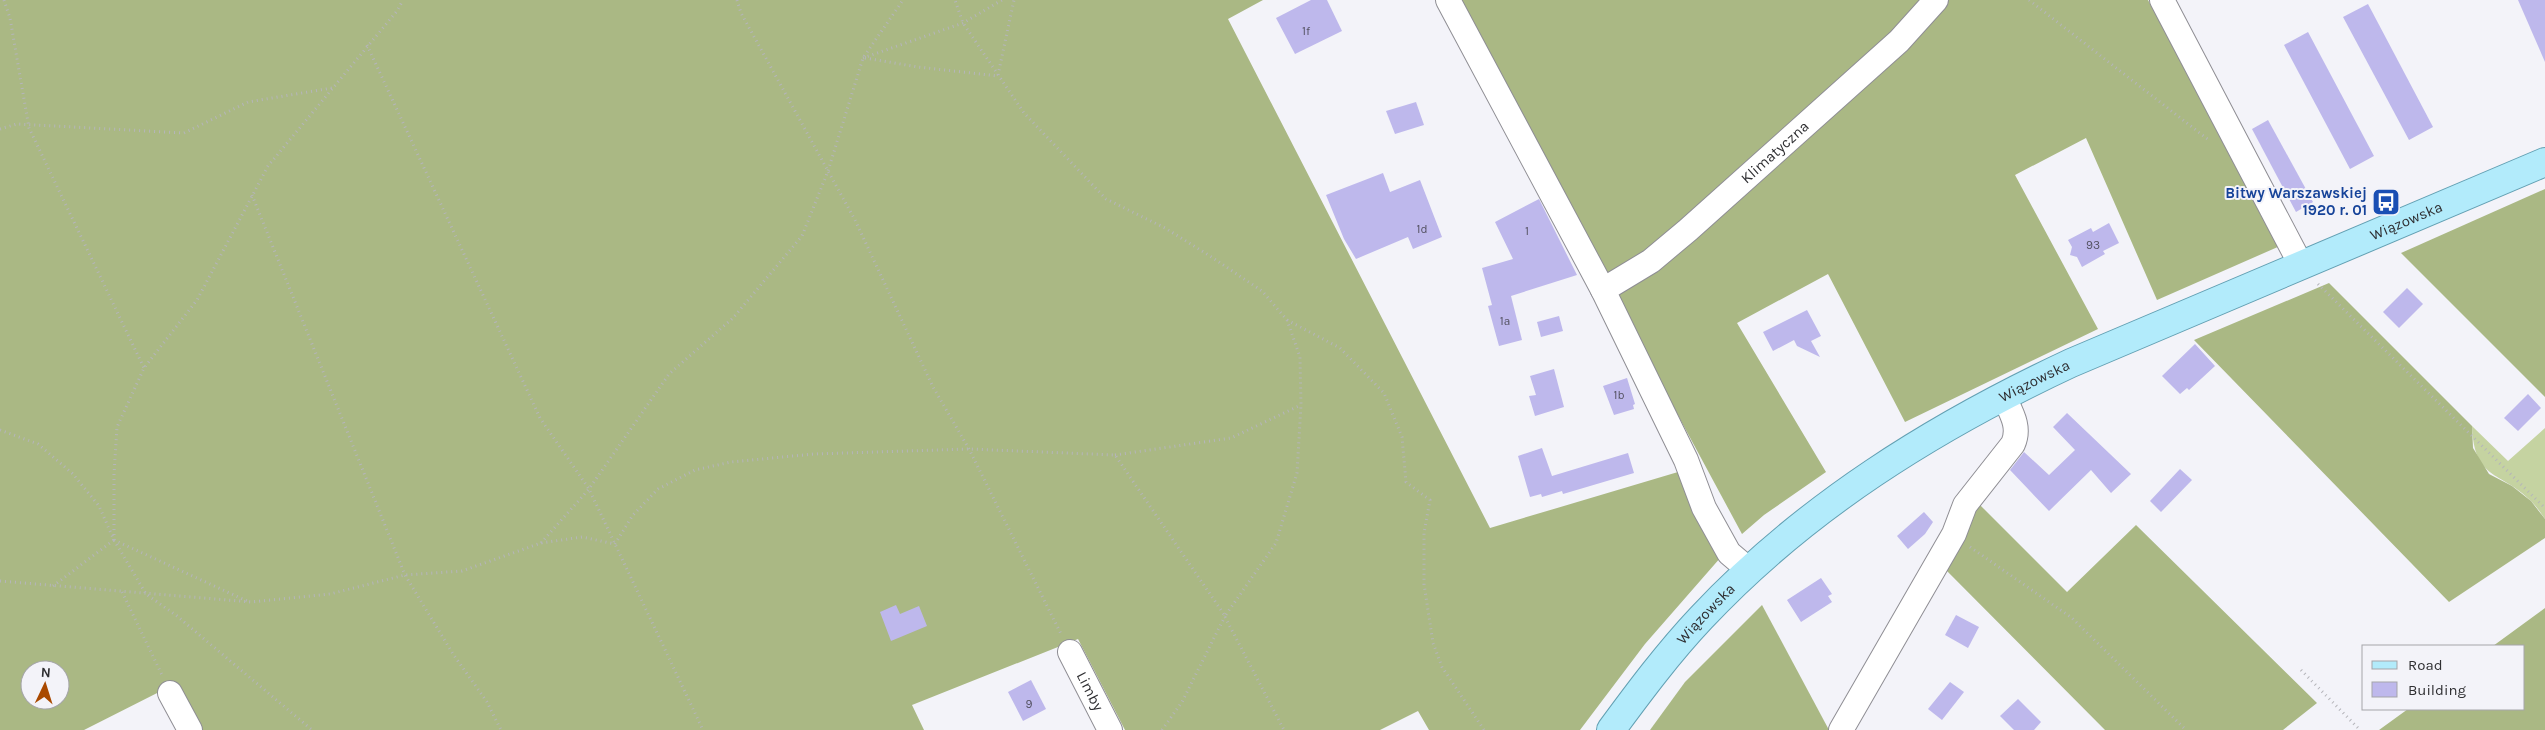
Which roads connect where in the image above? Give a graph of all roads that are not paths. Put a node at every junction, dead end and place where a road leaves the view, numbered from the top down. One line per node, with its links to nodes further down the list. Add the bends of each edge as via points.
1 (1448, 0): 6 (street)
2 (1936, 0): 6 (street, Klimatyczna, via 1899,41 1688,230 1650,261)
3 (2162, 0): 5 (street)
4 (2545, 162): 5 (main road, Wiązowska)
5 (2301, 265): 7 (main road, Wiązowska)
6 (1602, 290): 8 (street, via 1686,460 1704,508 1729,553)
7 (2003, 395): 8 (main road, Wiązowska, via 1931,435 1853,486 1797,527); 14 (street, via 2017,426 2017,436 1965,504 1954,534)
8 (1749, 570): 13 (main road, Wiązowska, via 1701,618)
9 (1070, 652): 12 (street, Limby)
10 (170, 693): 11 (street)
11 (190, 730)
12 (1110, 730)
13 (1610, 730)
14 (1841, 730)

